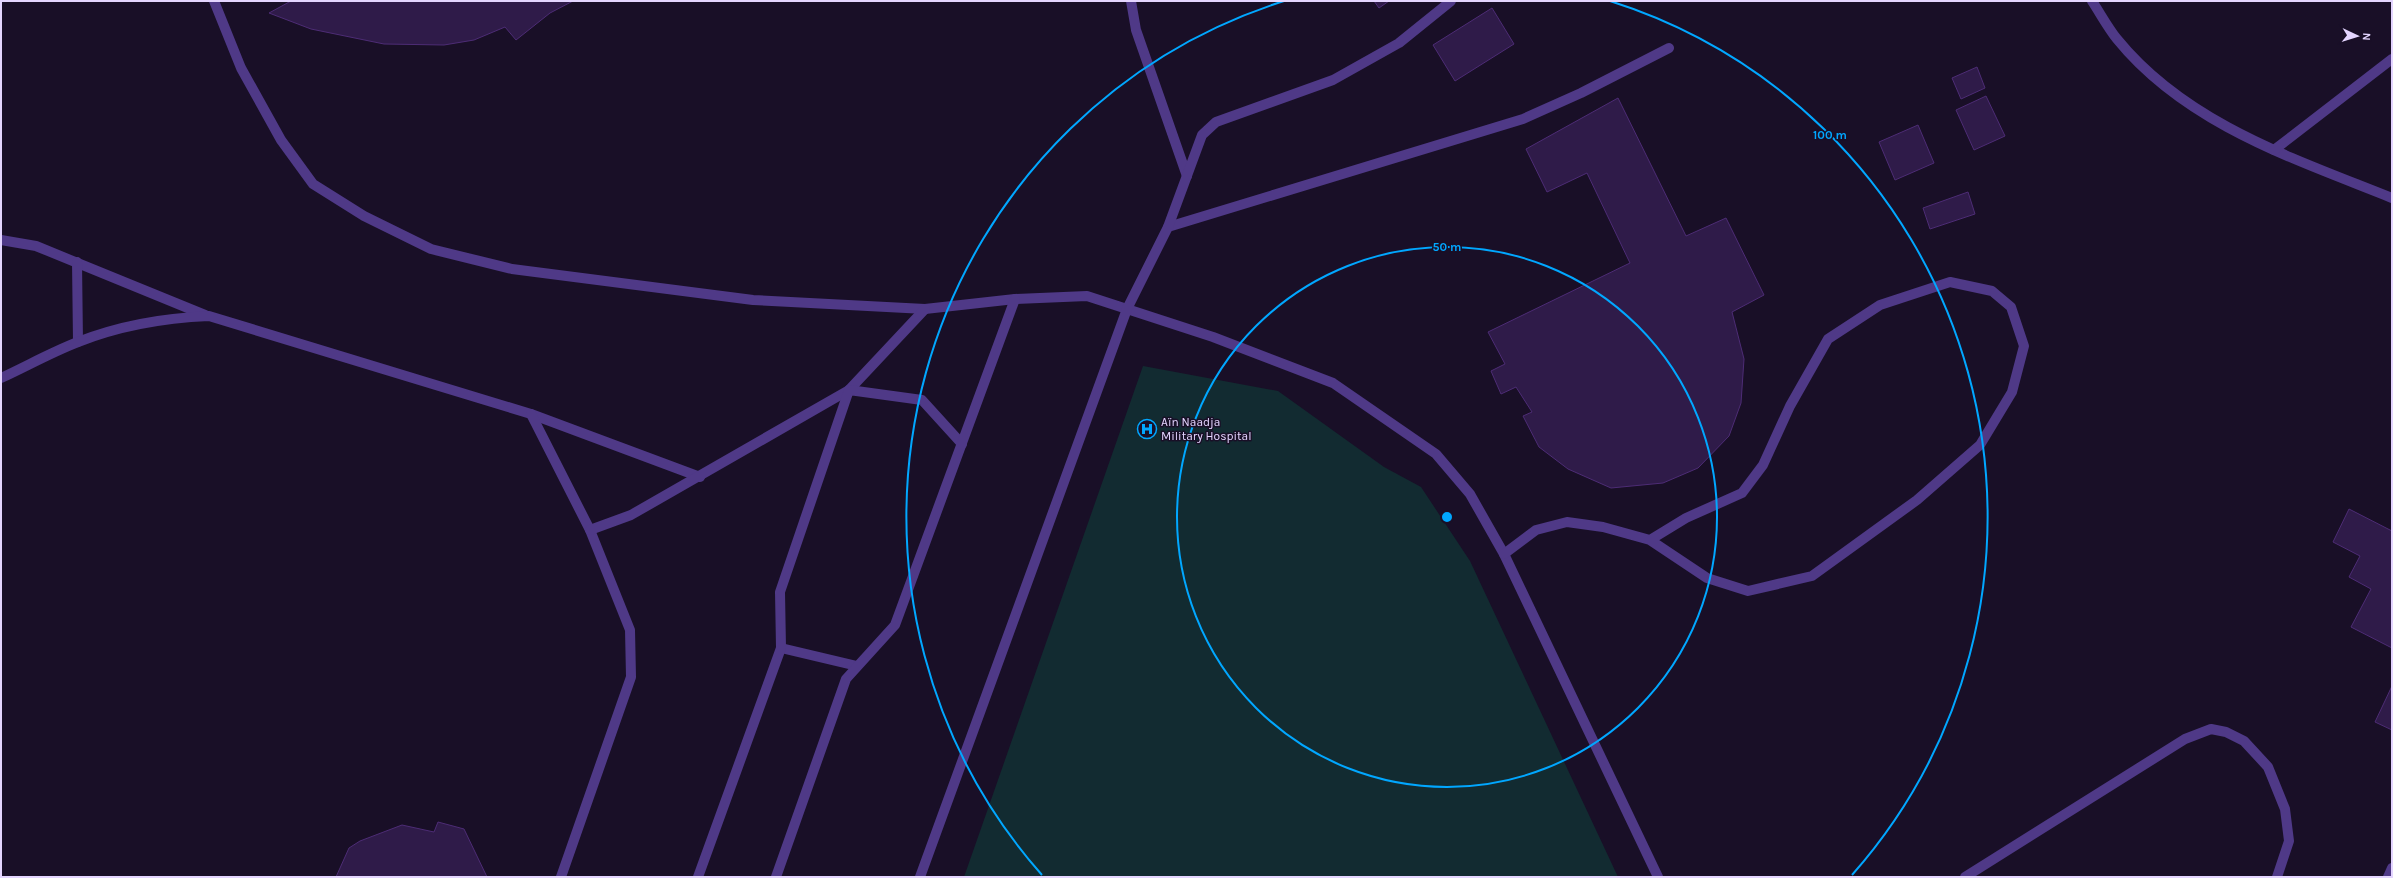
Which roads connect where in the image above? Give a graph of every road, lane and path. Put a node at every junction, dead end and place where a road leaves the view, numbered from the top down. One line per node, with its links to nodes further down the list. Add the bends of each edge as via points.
1 (214, 1): 14 (street, via 241,68 281,140 312,184 364,216 431,249 512,269 753,300)
2 (1131, 1): 8 (street, via 1136,30)
3 (1451, 1): 8 (street, via 1399,43 1333,80 1216,122 1202,136)
4 (2092, 1): 7 (street, via 2117,39 2158,81 2210,118)
5 (1669, 48): 10 (street, via 1523,119)
6 (2392, 58): 7 (street)
7 (2274, 150): 9 (street)
8 (1187, 176): 10 (street)
9 (2392, 198)
10 (1168, 227): 15 (street)
11 (1, 240): 12 (street, via 36,246)
12 (77, 262): 16 (street); 17 (street)
13 (1015, 299): 14 (street); 15 (street, via 1087,296); 21 (street)
14 (925, 309): 19 (street)
15 (1128, 310): 25 (street, via 1213,337 1334,384 1436,454 1470,494); 32 (street)
16 (209, 316): 17 (street, via 146,322); 20 (street)
17 (78, 342): 18 (street)
18 (1, 378)
19 (849, 390): 21 (street, via 922,400); 22 (street); 26 (street, via 780,592)
20 (531, 414): 22 (street); 23 (street)
21 (962, 444): 27 (street, via 895,625)
22 (700, 477): 23 (street, via 630,515)
23 (590, 530): 29 (street, via 630,630 631,677)
24 (1650, 540): 24 (street, via 1707,578 1748,591 1812,576 1917,500 1980,445 2012,392 2024,346 2011,307 1992,290 1950,282 1880,305 1828,339 1790,406 1763,465 1742,493 1686,518); 25 (street, via 1603,527 1567,522 1536,530)
25 (1504, 554): 33 (street)
26 (781, 648): 27 (street); 30 (street)
27 (857, 666): 31 (street, via 846,679)
28 (2392, 868): 36 (street)
29 (561, 877)
30 (698, 877)
31 (776, 877)
32 (920, 877)
33 (1658, 877)
34 (1965, 877): 35 (street, via 2185,740 2211,729 2226,732 2244,741 2268,767 2285,809 2289,841)
35 (2277, 877)
36 (2388, 877)

